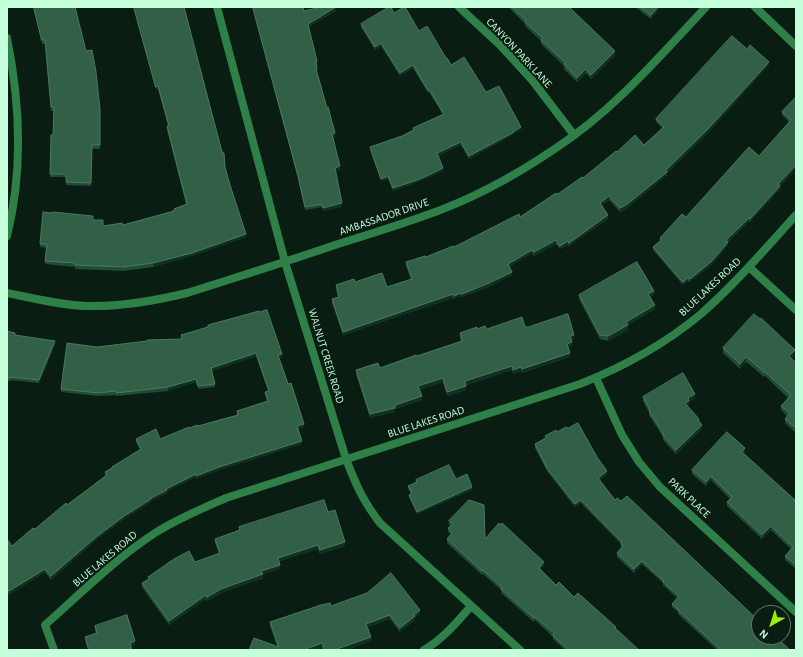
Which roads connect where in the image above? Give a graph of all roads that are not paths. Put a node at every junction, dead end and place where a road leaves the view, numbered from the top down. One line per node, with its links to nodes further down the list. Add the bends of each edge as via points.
1 (217, 7): 10 (street, WALNUT CREEK ROAD)
2 (459, 7): 7 (street, CANYON PARK LANE, via 500,45 532,80)
3 (706, 7): 7 (street, AMBASSADOR DRIVE, via 646,72)
4 (755, 7): 6 (street)
5 (7, 38): 9 (street, via 17,101 18,144 16,184)
6 (796, 46)
7 (574, 135): 10 (street, AMBASSADOR DRIVE, via 514,175 469,198 425,216)
8 (796, 215): 11 (street, BLUE LAKES ROAD)
9 (7, 236)
10 (285, 262): 12 (street, AMBASSADOR DRIVE, via 188,293 123,305 85,306 50,302); 15 (street, WALNUT CREEK ROAD)
11 (749, 267): 13 (street); 14 (street, BLUE LAKES ROAD, via 700,315 667,339)
12 (7, 292)
13 (796, 310)
14 (596, 378): 15 (street, BLUE LAKES ROAD); 17 (street, PARK PLACE, via 622,435 639,462 660,487)
15 (346, 459): 16 (street, WALNUT CREEK ROAD, via 366,504 380,523); 18 (street, BLUE LAKES ROAD, via 226,498 189,514 154,534 125,555 45,625)
16 (471, 606): 19 (street, via 448,631); 20 (street, WALNUT CREEK ROAD)
17 (796, 612)
18 (54, 650)
19 (424, 650)
20 (520, 650)

